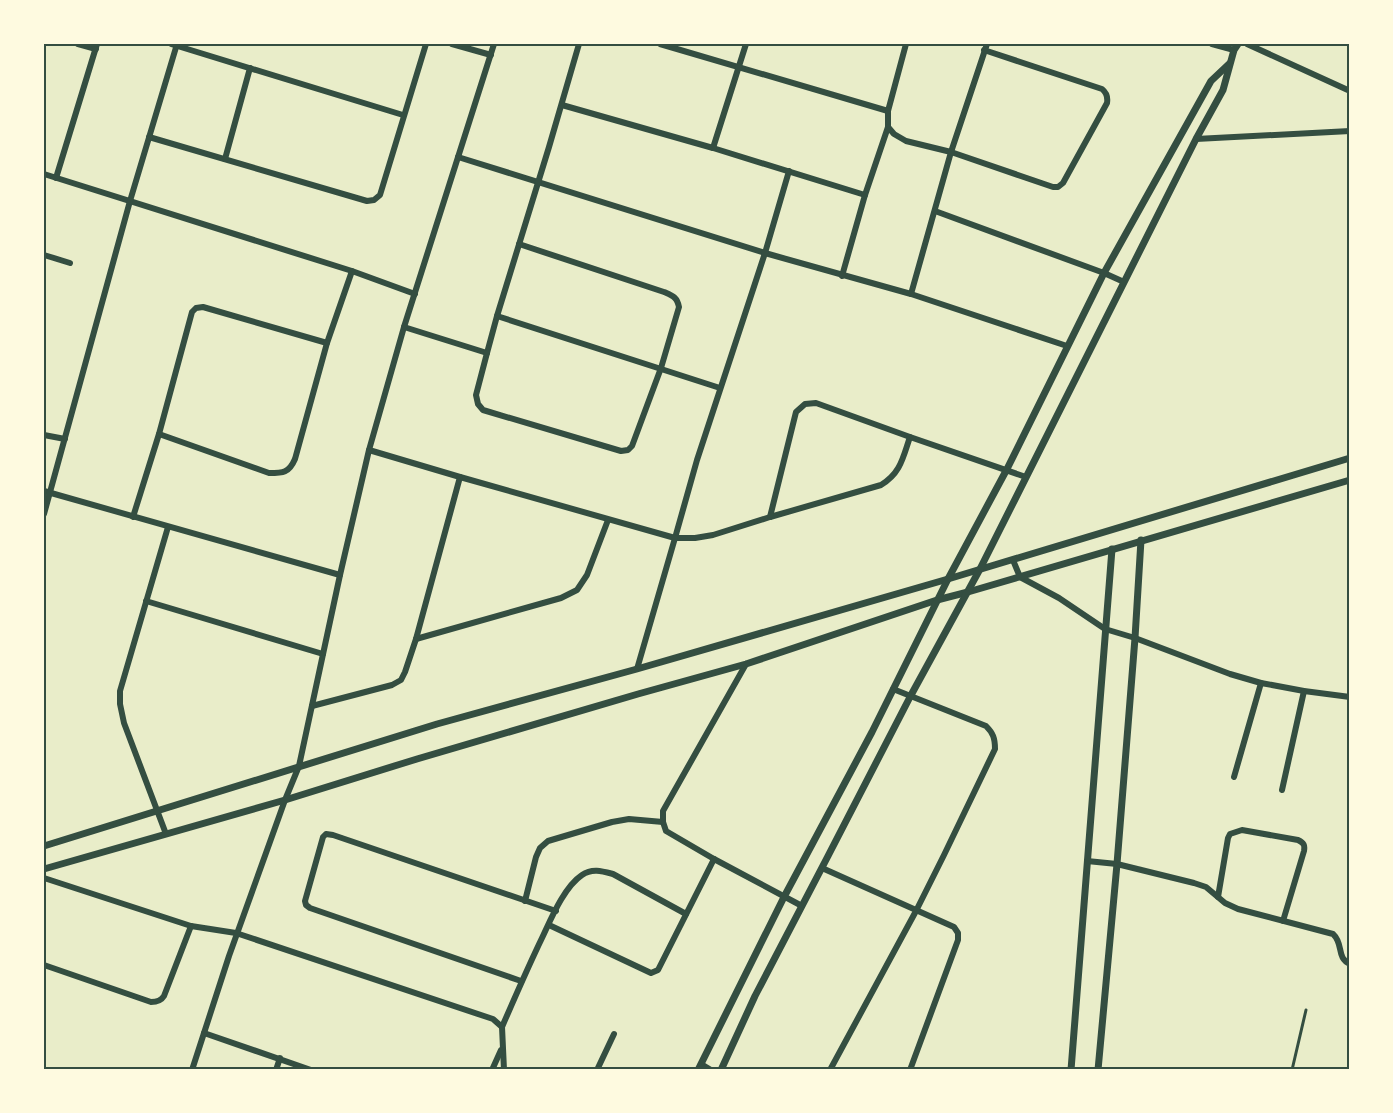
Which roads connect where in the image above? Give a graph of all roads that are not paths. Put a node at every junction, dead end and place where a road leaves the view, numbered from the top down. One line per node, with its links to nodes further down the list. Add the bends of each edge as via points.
1 (78, 44): 12 (street)
2 (175, 44): 18 (street); 25 (street)
3 (426, 44): 22 (street)
4 (452, 44): 15 (street)
5 (494, 44): 15 (street)
6 (579, 44): 20 (street)
7 (660, 44): 17 (street)
8 (746, 44): 17 (street)
9 (906, 44): 21 (street)
10 (1212, 44): 14 (street)
11 (1247, 44): 19 (street)
12 (96, 46): 33 (street)
13 (986, 47): 28 (street); 28 (street, via 1102,89 1107,103 1058,187)
14 (1236, 47): 16 (street)
15 (491, 55): 29 (street)
16 (1230, 62): 26 (street, via 1223,90); 43 (street, via 1211,81)
17 (740, 67): 21 (street); 27 (street)
18 (250, 68): 22 (street); 30 (street)
19 (1350, 91)
20 (562, 105): 27 (street); 34 (street)
21 (888, 111): 23 (street)
22 (403, 115): 30 (street, via 380,195 374,200)
23 (888, 127): 28 (street, via 906,141); 35 (street)
24 (1350, 131): 26 (street)
25 (149, 137): 30 (street); 36 (street)
26 (1196, 139): 45 (street)
27 (714, 147): 31 (street)
28 (951, 152): 37 (street)
29 (458, 157): 34 (street); 46 (street)
30 (225, 159)
31 (789, 171): 35 (street); 39 (street)
32 (44, 174): 33 (street)
33 (56, 178): 36 (street)
34 (538, 183): 38 (street); 39 (street)
35 (865, 195): 44 (street)
36 (130, 201): 42 (street); 58 (street)
37 (935, 211): 43 (street); 47 (street)
38 (519, 244): 48 (street); 53 (street, via 678,300)
39 (765, 253): 44 (street); 54 (street)
40 (44, 255): 41 (street)
41 (70, 262)
42 (352, 271): 46 (street); 50 (street)
43 (1104, 273): 45 (street); 51 (street)
44 (842, 276): 47 (street)
45 (1124, 282): 63 (street)
46 (415, 294): 49 (street)
47 (911, 294): 51 (street)
48 (496, 316): 52 (street); 53 (street)
49 (404, 327): 52 (street); 59 (street)
50 (327, 343): 55 (street, via 196,308); 55 (street, via 296,459 282,473 269,473)
51 (1067, 346): 61 (street)
52 (487, 353): 53 (street, via 476,395 483,410 621,451 632,446)
53 (661, 368): 54 (street)
54 (720, 388): 71 (street)
55 (159, 434): 67 (street)
56 (44, 435): 58 (street)
57 (910, 437): 61 (street); 68 (street, via 900,466 881,485); 68 (street, via 816,403 805,404 796,412)
58 (65, 440): 65 (street)
59 (369, 450): 62 (street); 76 (street)
60 (1350, 458): 74 (street)
61 (1007, 469): 63 (street); 78 (street)
62 (460, 477): 69 (street); 84 (street)
63 (1026, 477): 75 (street)
64 (1350, 480): 72 (street)
65 (47, 492): 66 (street); 67 (street)
66 (44, 514)
67 (133, 517): 70 (street)
68 (770, 517): 71 (street, via 713,535)
69 (608, 520): 71 (street); 84 (street, via 587,575 577,590)
70 (168, 526): 76 (street); 81 (street)
71 (675, 538): 87 (street)
72 (1141, 540): 73 (street); 83 (street)
73 (1112, 549): 77 (street); 82 (street)
74 (1013, 560): 75 (street); 77 (street)
75 (980, 569): 78 (street); 79 (street)
76 (340, 575): 85 (street)
77 (1020, 577): 79 (street); 82 (street)
78 (948, 579): 80 (street); 87 (street)
79 (968, 592): 80 (street); 91 (street)
80 (937, 600): 86 (street); 89 (street)
81 (146, 602): 85 (street); 98 (street, via 120,691 120,704)
82 (1105, 629): 83 (street); 103 (street)
83 (1135, 638): 88 (street); 104 (street)
84 (416, 639): 93 (street, via 401,680)
85 (323, 654): 93 (street)
86 (746, 664): 97 (street); 99 (street, via 663,811)
87 (637, 669): 94 (street)
88 (1261, 683): 90 (street); 95 (street)
89 (893, 689): 91 (street); 108 (street)
90 (1304, 691): 92 (street); 96 (street)
91 (910, 697): 105 (street); 113 (street, via 986,726 995,740 995,749)
92 (1350, 697)
93 (312, 706): 94 (street)
94 (299, 766): 97 (street); 98 (street)
95 (1234, 777)
96 (1282, 790)
97 (285, 800): 100 (street); 118 (street)
98 (157, 810): 100 (street); 101 (street)
99 (663, 822): 102 (street, via 666,831); 110 (street, via 629,819 548,841 536,857)
100 (166, 834): 106 (street)
101 (44, 846)
102 (714, 859): 108 (street); 114 (street)
103 (1087, 861): 104 (street); 139 (street)
104 (1118, 864): 109 (street, via 1194,883); 140 (street)
105 (822, 868): 111 (street); 113 (street)
106 (44, 869)
107 (44, 878): 117 (street)
108 (784, 897): 111 (street); 128 (street)
109 (1218, 897): 115 (street, via 1238,909); 115 (street, via 1230,834 1242,830 1298,840 1305,845 1304,851)
110 (525, 901): 112 (street); 121 (street, via 326,834 304,901 310,908)
111 (802, 906): 136 (street)
112 (556, 911): 114 (street, via 580,876 600,871 613,874); 116 (street)
113 (916, 911): 137 (street); 138 (street, via 954,927 958,940)
114 (686, 914): 116 (street, via 658,970 651,973)
115 (1283, 921): 119 (street, via 1333,934 1340,942 1342,957)
116 (549, 925): 121 (street)
117 (190, 926): 118 (street); 120 (street, via 164,996 155,1002)
118 (236, 933): 123 (street, via 493,1019); 124 (street)
119 (1350, 964)
120 (44, 965)
121 (521, 981): 123 (street)
122 (1306, 1010): 141 (lane)
123 (502, 1027): 126 (street)
124 (204, 1033): 127 (street); 129 (street)
125 (614, 1034): 134 (street)
126 (502, 1046): 132 (street); 133 (street)
127 (280, 1058): 130 (street); 131 (street)
128 (699, 1067): 135 (street)
129 (192, 1070)
130 (276, 1070)
131 (311, 1070)
132 (492, 1070)
133 (504, 1070)
134 (597, 1070)
135 (711, 1070)
136 (721, 1070)
137 (830, 1070)
138 (910, 1070)
139 (1071, 1070)
140 (1098, 1070)
141 (1292, 1070)

